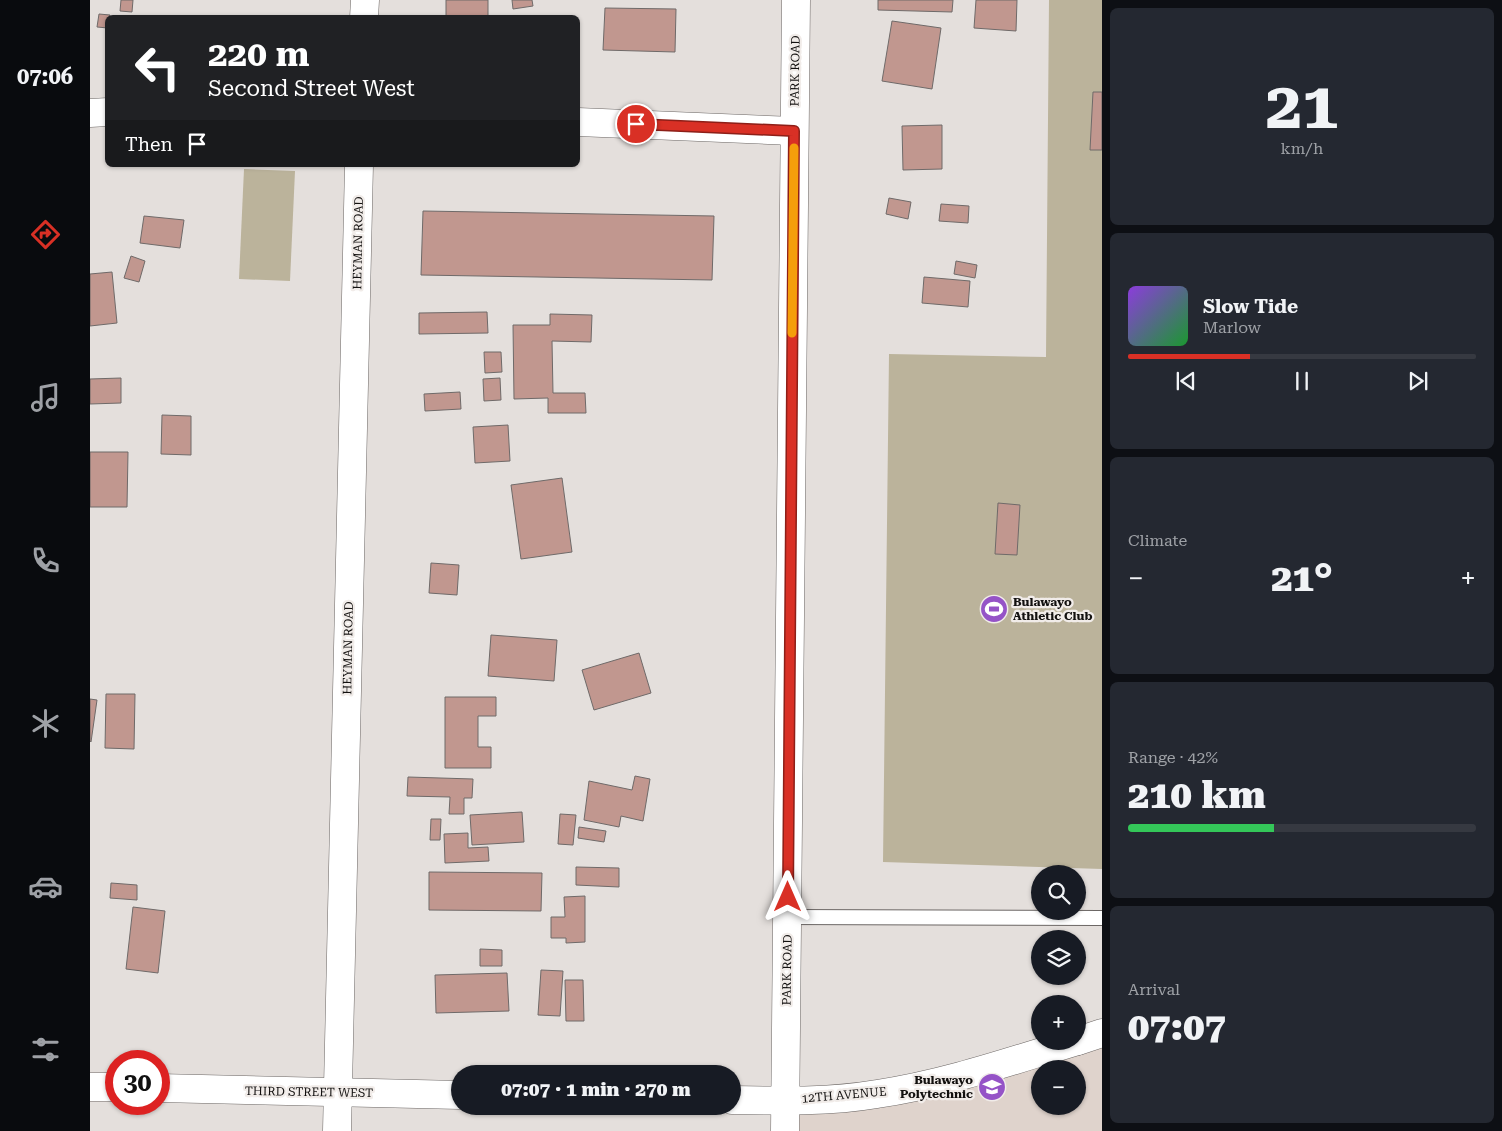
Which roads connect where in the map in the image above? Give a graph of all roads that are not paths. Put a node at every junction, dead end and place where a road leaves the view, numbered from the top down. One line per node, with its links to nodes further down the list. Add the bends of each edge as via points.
1 (364, 0): 3 (street)
2 (796, 0): 7 (street, PARK ROAD)
3 (364, 15)
4 (90, 112): 5 (street)
5 (105, 112)
6 (580, 122): 7 (street)
7 (794, 131): 9 (street, PARK ROAD)
8 (360, 167): 17 (street, HEYMAN ROAD)
9 (787, 917): 10 (lane); 20 (street, PARK ROAD)
10 (1102, 918)
11 (1102, 1033): 12 (street, 12TH AVENUE)
12 (1086, 1038)
13 (1047, 1050): 20 (street, 12TH AVENUE, via 961,1076 877,1094)
14 (90, 1087): 15 (street)
15 (105, 1087)
16 (170, 1088): 17 (street, THIRD STREET WEST)
17 (337, 1093): 18 (street, THIRD STREET WEST); 21 (street, HEYMAN ROAD)
18 (451, 1095)
19 (741, 1100): 20 (street)
20 (785, 1101): 22 (street, PARK ROAD)
21 (338, 1131)
22 (785, 1131)

